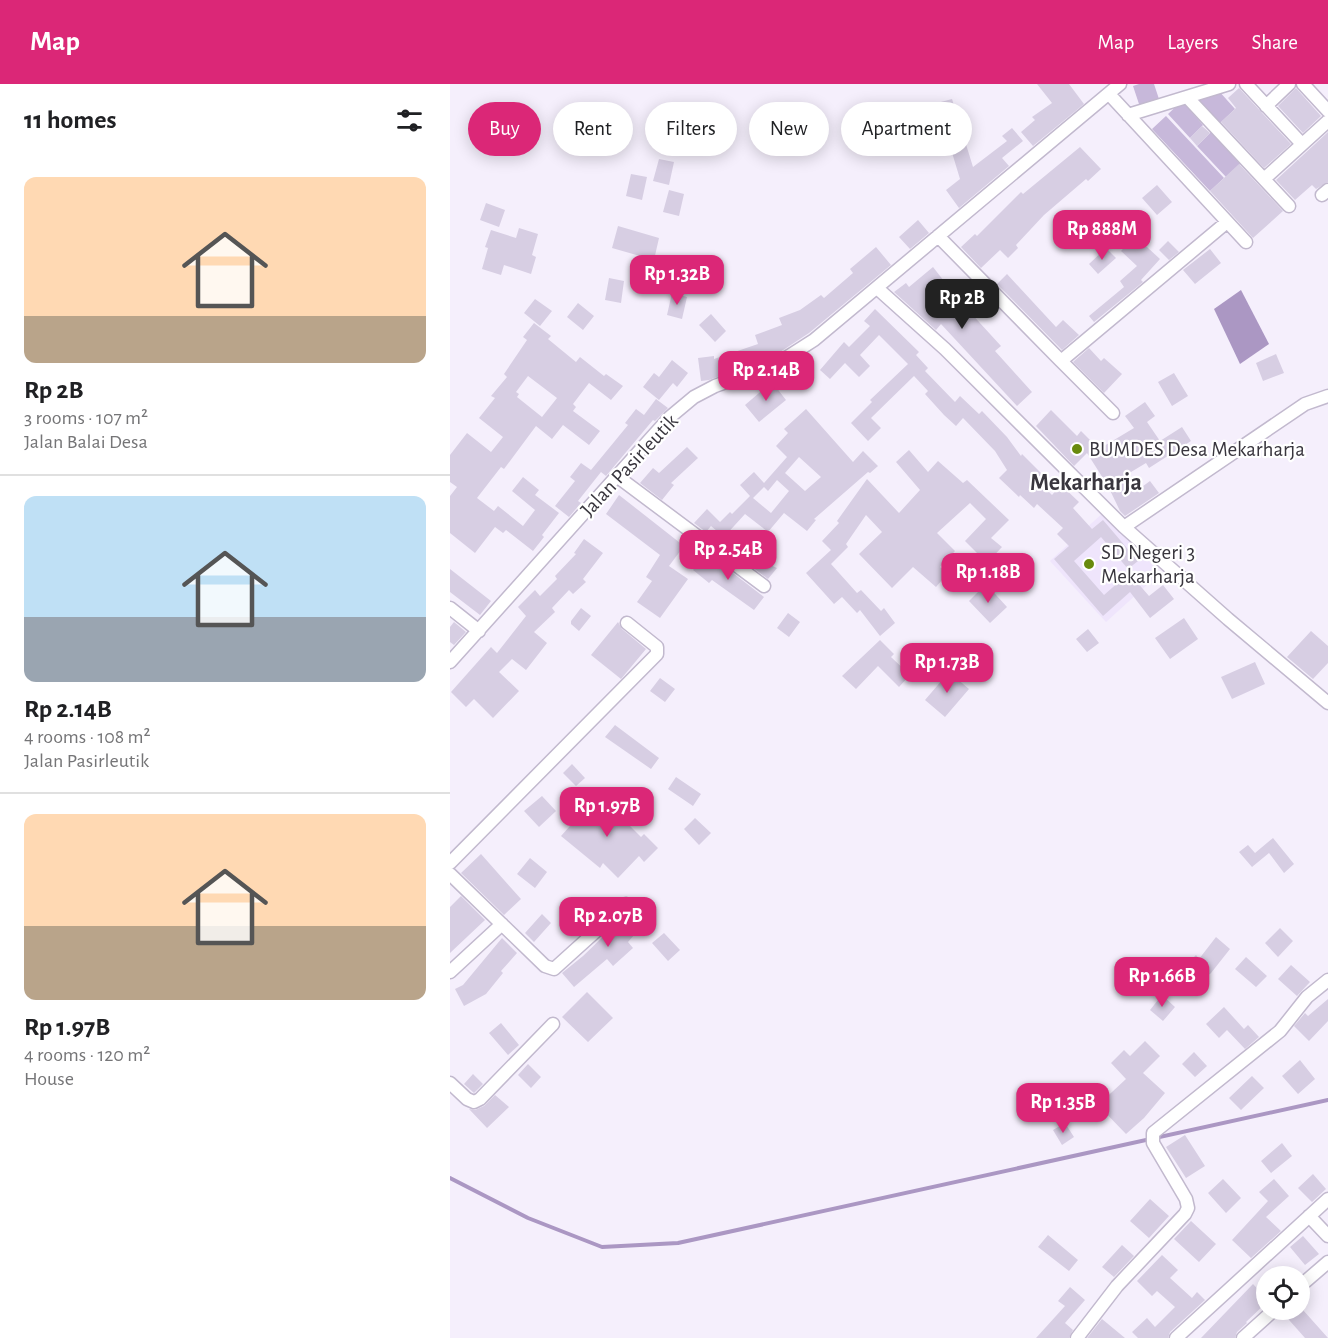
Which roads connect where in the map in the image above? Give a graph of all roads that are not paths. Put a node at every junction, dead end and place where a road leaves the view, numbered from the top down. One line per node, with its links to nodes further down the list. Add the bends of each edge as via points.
1 (1120, 84): 6 (street, Jalan Pasirleutik)
2 (1229, 84): 7 (street)
3 (1246, 84): 8 (street)
4 (1289, 84): 8 (street)
5 (1303, 84): 9 (street)
6 (1109, 94): 10 (street); 16 (street, Jalan Pasirleutik)
7 (1187, 97): 10 (street); 13 (street)
8 (1266, 106): 12 (street)
9 (1328, 111)
10 (1128, 115): 15 (street)
11 (1328, 121): 12 (street)
12 (1302, 144): 13 (street)
13 (1264, 179): 14 (street)
14 (1288, 206)
15 (1227, 222): 17 (street); 19 (street)
16 (938, 236): 18 (street, Jalan Pasirleutik); 19 (street)
17 (1246, 242)
18 (878, 288): 22 (street, Jalan Pasirleutik, via 814,340 778,363 694,398 670,417); 23 (street)
19 (1061, 361): 21 (street)
20 (1328, 396): 23 (street, via 1305,404)
21 (1113, 412)
22 (618, 477): 24 (street); 27 (street, Jalan Pasirleutik)
23 (1124, 527): 29 (street)
24 (764, 586)
25 (450, 608): 27 (street)
26 (627, 623): 30 (street, via 657,647 657,654)
27 (479, 631): 28 (street, Jalan Pasirleutik)
28 (450, 662)
29 (1328, 703)
30 (450, 863)
31 (450, 874): 33 (street)
32 (626, 904): 33 (street, via 554,969 545,966)
33 (502, 924): 34 (street)
34 (450, 972)
35 (1328, 980): 44 (street, via 1307,997 1280,1031 1153,1138 1188,1208 1117,1286)
36 (554, 1024): 37 (street, via 480,1099 467,1099)
37 (450, 1083)
38 (1328, 1199): 39 (street)
39 (1309, 1216): 40 (street); 45 (street)
40 (1328, 1236)
41 (1328, 1262): 42 (street)
42 (1310, 1278)
43 (1263, 1320): 46 (street)
44 (1081, 1336)
45 (1176, 1338)
46 (1243, 1338)

